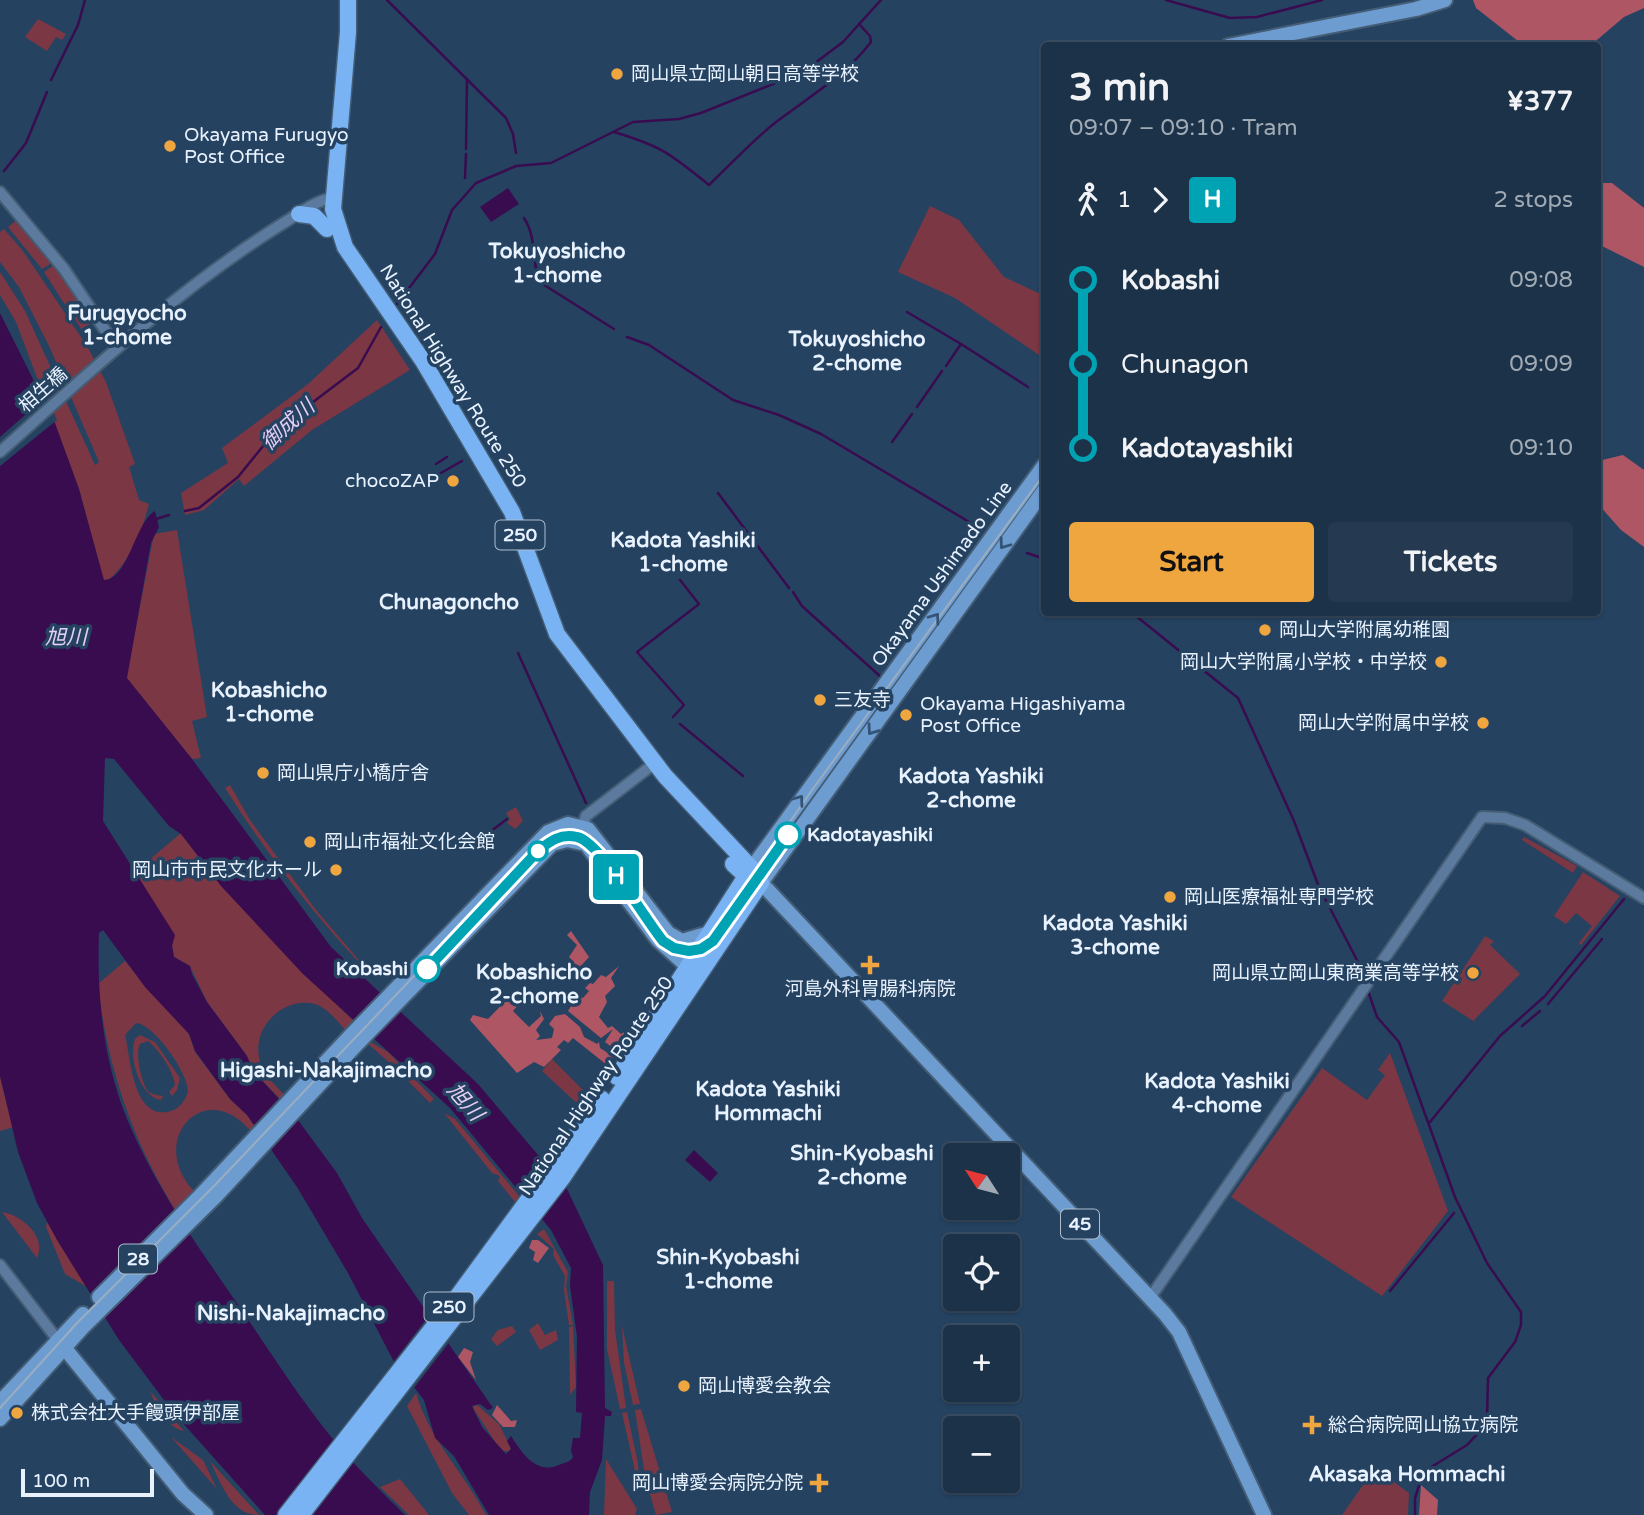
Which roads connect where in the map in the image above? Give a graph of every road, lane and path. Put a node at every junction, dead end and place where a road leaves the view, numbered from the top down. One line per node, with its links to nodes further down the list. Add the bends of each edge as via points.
1 (339, 0): 6 (highway, National Highway Route 250 / 250)
2 (348, 0): 6 (highway, National Highway Route 250 / 250)
3 (1446, 0): 4 (main road)
4 (1248, 42)
5 (0, 192): 9 (street, via 64,268)
6 (331, 198): 7 (street, 相生橋); 8 (highway, National Highway Route 250 / 250, via 324,214); 13 (highway, National Highway Route 250 / 250, via 345,247 423,361 512,512 557,634)
7 (299, 214): 8 (highway, via 314,216); 9 (street, 相生橋, via 242,250)
8 (327, 229): 13 (highway, National Highway Route 250 / 250, via 491,493 551,641)
9 (113, 352): 10 (street, 相生橋)
10 (0, 452)
11 (1041, 470): 15 (main road, Okayama Ushimado Line, one-way to 11)
12 (1041, 494): 15 (main road, Okayama Ushimado Line, one-way to 15)
13 (651, 766): 14 (street, via 586,816); 15 (highway, National Highway Route 250 / 250)
14 (580, 833): 18 (main road, via 595,834 665,930); 20 (main road, via 662,945); 24 (main road, 28, via 548,848 354,1039)
15 (753, 876): 17 (highway, National Highway Route 250 / 250); 19 (highway, National Highway Route 250 / 250); 23 (main road, 45)
16 (1644, 898): 23 (street, via 1525,825 1482,817)
17 (706, 934): 18 (main road); 19 (highway, National Highway Route 250 / 250)
18 (682, 941): 19 (main road)
19 (703, 953): 20 (highway, National Highway Route 250 / 250); 21 (highway, National Highway Route 250 / 250)
20 (687, 966): 21 (highway, National Highway Route 250 / 250)
21 (610, 1097): 28 (highway, National Highway Route 250 / 250); 29 (highway, National Highway Route 250 / 250, via 523,1230)
22 (0, 1265): 24 (street)
23 (1150, 1298): 30 (main road, 45, via 1179,1332)
24 (61, 1343): 25 (main road, 28); 26 (main road, 28); 27 (main road, via 183,1494)
25 (0, 1402)
26 (0, 1419)
27 (206, 1515)
28 (286, 1515)
29 (301, 1515)
30 (1264, 1515)

